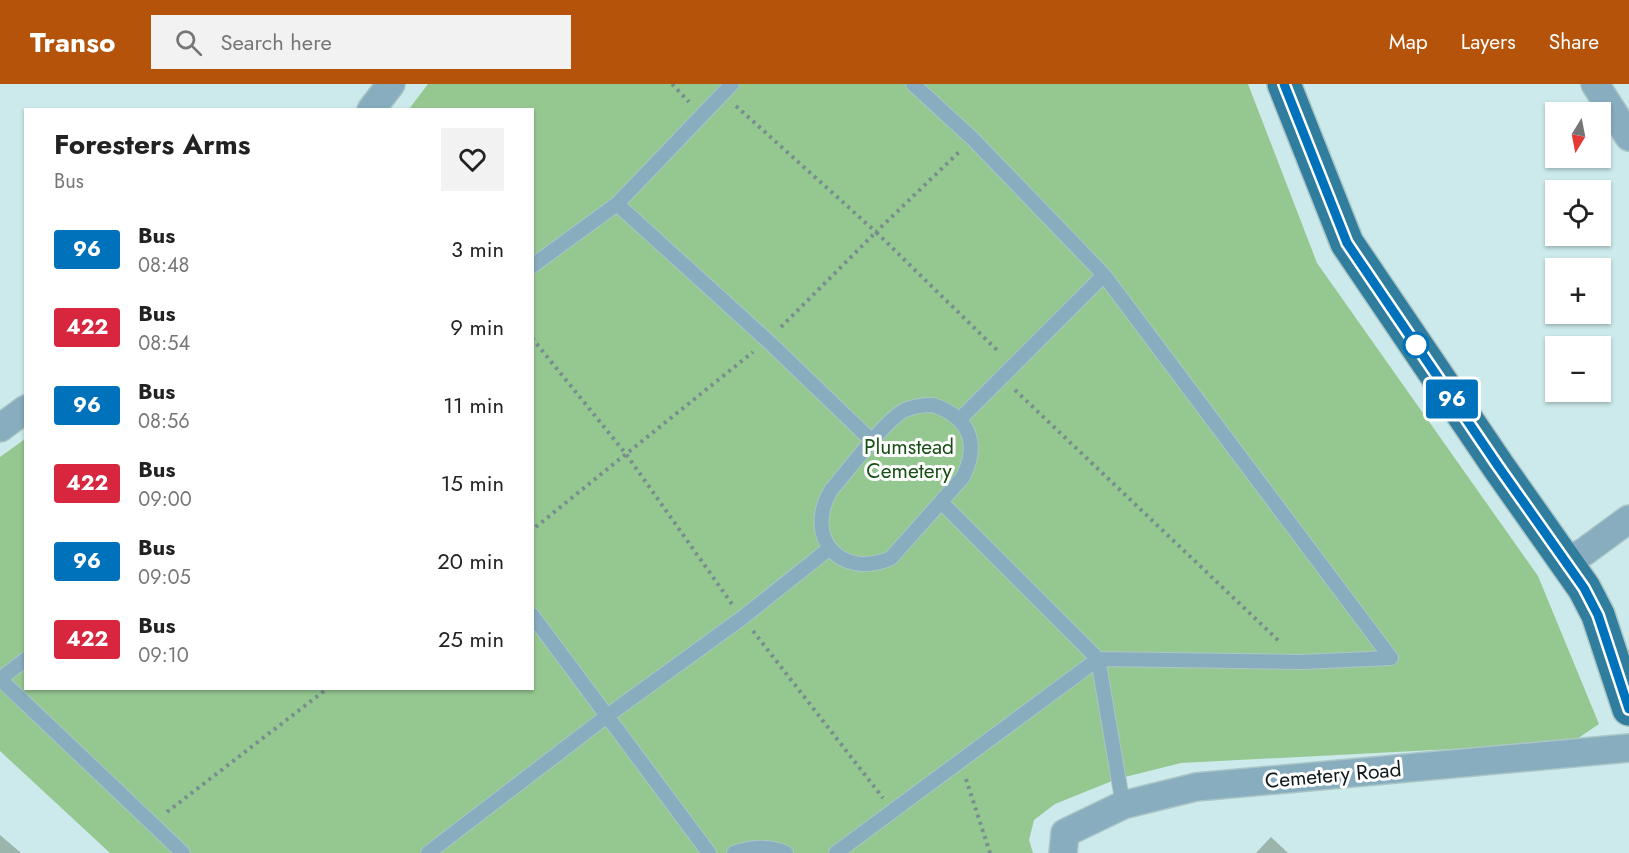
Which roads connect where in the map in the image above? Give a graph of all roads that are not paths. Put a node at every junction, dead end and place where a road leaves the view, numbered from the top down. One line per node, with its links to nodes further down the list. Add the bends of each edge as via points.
1 (391, 84): 6 (street)
2 (913, 84): 10 (lane, via 973,139)
3 (1284, 84): 18 (main road, via 1347,243)
4 (1595, 84): 7 (street)
5 (727, 89): 8 (lane)
6 (373, 108)
7 (1629, 136)
8 (617, 204): 9 (lane); 14 (lane)
9 (534, 265)
10 (1104, 274): 12 (lane); 20 (lane, via 1391,658 1302,662)
11 (24, 410): 13 (street)
12 (960, 419): 14 (lane, via 940,407 917,406 903,411); 15 (lane, via 972,448 970,464)
13 (0, 428)
14 (873, 442): 17 (lane, via 823,504 820,518)
15 (941, 502): 17 (lane, via 903,547 877,564 853,563); 20 (lane)
16 (1629, 519): 18 (street)
17 (830, 548): 24 (lane)
18 (1565, 562): 23 (main road, via 1598,615)
19 (534, 618): 24 (lane)
20 (1098, 659): 26 (lane); 32 (lane)
21 (24, 661): 22 (lane)
22 (0, 679): 27 (lane)
23 (1629, 709)
24 (607, 716): 28 (lane); 29 (lane)
25 (1629, 748): 26 (street, Cemetery Road, via 1196,787)
26 (1123, 805): 33 (street, Cemetery Road, via 1065,833)
27 (183, 853)
28 (428, 853)
29 (709, 853)
30 (734, 853): 31 (lane, via 756,847)
31 (786, 853)
32 (836, 853)
33 (1063, 853)

